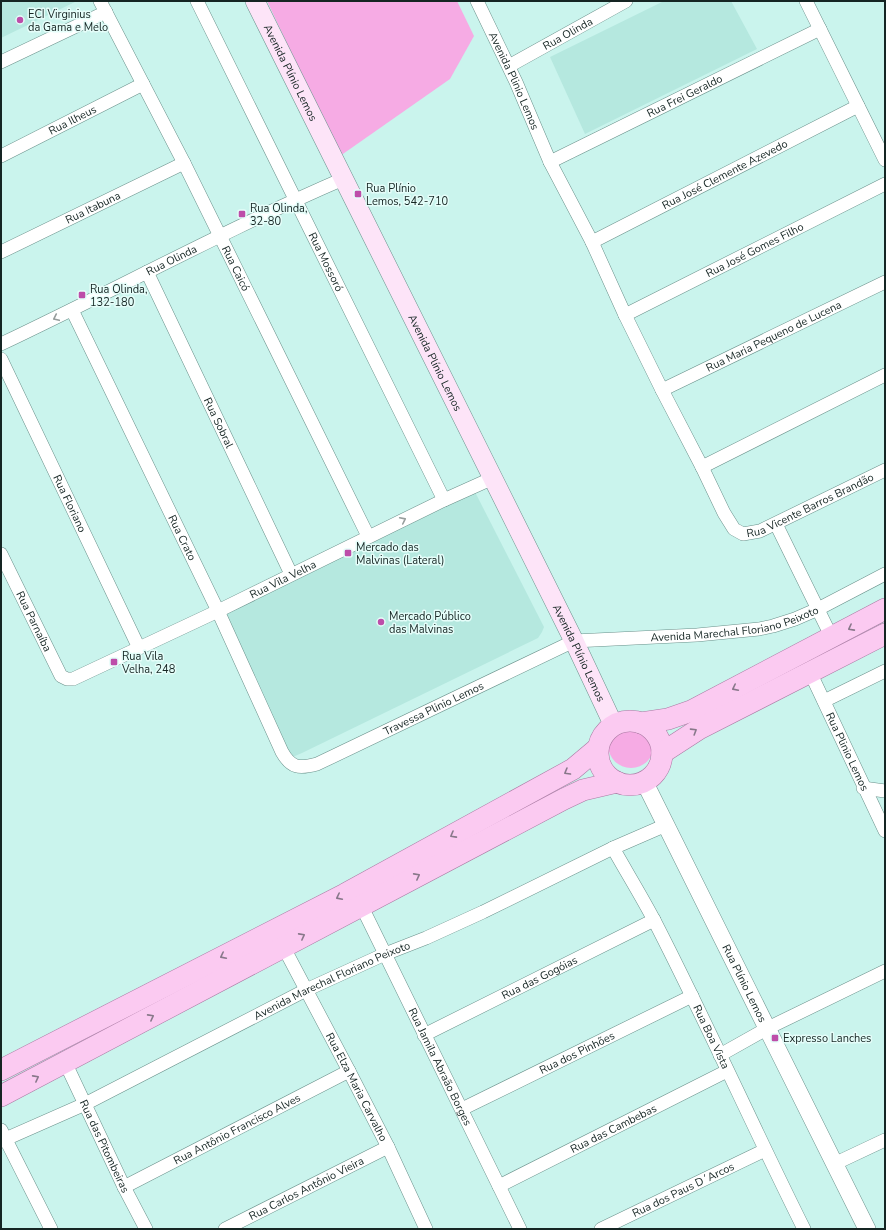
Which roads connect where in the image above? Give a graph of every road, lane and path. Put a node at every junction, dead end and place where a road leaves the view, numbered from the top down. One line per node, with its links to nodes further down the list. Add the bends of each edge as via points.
1 (197, 1): 18 (street, Rua Mossoró)
2 (255, 1): 16 (main road, Avenida Plínio Lemos)
3 (477, 1): 9 (street, Avenida Plinio Lemos)
4 (626, 1): 9 (street, Rua Olinda)
5 (806, 1): 7 (street)
6 (103, 6): 8 (street); 10 (street, Rua Caicó)
7 (820, 29): 11 (street); 14 (street, Rua Frei Geraldo)
8 (1, 62)
9 (509, 66): 14 (street, Avenida Plinio Lemos)
10 (143, 84): 12 (street, Rua Ilheus); 15 (street, Rua Caicó)
11 (858, 106): 13 (street); 20 (street, Rua José Clemente Azevedo)
12 (1, 156)
13 (885, 160)
14 (550, 162): 20 (street)
15 (184, 163): 19 (street, Rua Caicó); 21 (street, Rua Itabuna)
16 (343, 179): 18 (street, Rua Olinda); 32 (main road, Avenida Plínio Lemos)
17 (885, 184): 25 (street, Rua José Gomes Filho)
18 (296, 199): 19 (street, Rua Olinda); 33 (street, Rua Mossoró)
19 (220, 235): 22 (street, Rua Olinda); 35 (street, Rua Caicó)
20 (592, 242): 25 (street)
21 (1, 252)
22 (147, 272): 24 (street, Rua Olinda); 37 (street, Rua Sobral)
23 (885, 282): 29 (street, Rua Maria Pequeno de Lucena)
24 (72, 310): 26 (street, Rua Olinda, one-way to 26); 41 (street, Rua Crato)
25 (625, 315): 29 (street)
26 (1, 344)
27 (1, 359): 45 (street, Rua Floriano)
28 (885, 376): 30 (street)
29 (662, 390): 30 (street)
30 (702, 467): 34 (street, Rua Vicente Barros Brandão, via 734,529 743,534 752,533)
31 (885, 470): 34 (street, Rua Vicente Barros Brandão)
32 (493, 478): 33 (street, Rua Vila Velha); 44 (main road, Avenida Plínio Lemos)
33 (444, 500): 35 (street, Rua Vila Velha, one-way to 33)
34 (776, 524): 39 (street)
35 (368, 536): 37 (street, Rua Vila Velha)
36 (1, 554): 48 (street, Rua Parnaíba, via 61,676)
37 (291, 574): 41 (street, Rua Vila Velha)
38 (885, 574): 39 (street, Avenida Marechal Floriano Peixoto)
39 (818, 609): 43 (street); 44 (street, Avenida Marechal Floriano Peixoto, via 795,619 759,629)
40 (885, 609): 43 (main road, one-way to 43)
41 (218, 610): 45 (street, Rua Vila Velha); 54 (street, Rua Crato, via 282,752)
42 (885, 634): 47 (main road)
43 (832, 638): 50 (main road, one-way to 50, via 691,711 668,719)
44 (574, 642): 51 (main road, Avenida Plínio Lemos); 54 (street, Travessa Plinio Lemos, via 317,764 306,767)
45 (139, 648): 48 (street, Rua Vila Velha)
46 (885, 671): 49 (street)
47 (810, 672): 49 (street, Rua Plinio Lemos); 53 (main road, one-way to 47, via 698,729)
48 (73, 679)
49 (824, 701): 57 (street, Rua Plinio Lemos)
50 (641, 723): 51 (main road, via 631,721); 53 (main road, via 656,734)
51 (613, 724): 52 (main road, via 604,733)
52 (598, 748): 56 (main road, via 602,768); 74 (main road, one-way to 74, via 573,769 345,894)
53 (662, 752): 55 (main road, via 656,770)
54 (291, 765)
55 (644, 781): 56 (main road, via 632,784); 60 (street, Rua Plínio Lemos)
56 (617, 782): 63 (main road, one-way to 56, via 564,799 583,790)
57 (864, 788): 58 (street); 59 (street, Rua Plinio Lemos)
58 (885, 791)
59 (880, 812): 61 (street, Rua Plinio Lemos)
60 (666, 825): 62 (street, Avenida Marechal Floriano Peixoto); 70 (street, Rua Plínio Lemos)
61 (885, 831)
62 (613, 848): 64 (street, Rua Boa Vista); 66 (street, Avenida Marechal Floriano Peixoto, via 483,912)
63 (361, 905): 65 (main road, one-way to 63); 66 (street, Rua Jamila Abraão Borges)
64 (654, 920): 69 (street, Rua Boa Vista); 71 (street, Rua das Gogóias)
65 (283, 946): 68 (street, Rua Elza Maria Carvalho); 73 (main road, one-way to 65)
66 (385, 954): 68 (street, Avenida Marechal Floriano Peixoto); 71 (street, Rua Jamila Abraão Borges)
67 (885, 971): 70 (street)
68 (306, 990): 75 (street, Rua Elza Maria Carvalho); 78 (street, Avenida Marechal Floriano Peixoto)
69 (692, 996): 72 (street, Rua Boa Vista); 79 (street, Rua dos Pinhões)
70 (768, 1028): 72 (street); 84 (street, Rua Plínio Lemos)
71 (424, 1035): 79 (street, Rua Jamila Abraão Borges)
72 (720, 1055): 76 (street, Rua Boa Vista)
73 (65, 1062): 77 (main road, one-way to 73); 78 (street, Rua das Pitombeiras)
74 (1, 1070)
75 (350, 1071): 82 (street, Rua Elza Maria Carvalho); 86 (street, Rua Antônio Francisco Alves)
76 (727, 1071): 83 (street, Rua Boa Vista); 85 (street, Rua das Cambebas)
77 (1, 1096)
78 (85, 1104): 80 (street, Avenida Marechal Floriano Peixoto); 86 (street, Rua das Pitombeiras)
79 (462, 1109): 85 (street, Rua Jamila Abraão Borges)
80 (3, 1136): 89 (street)
81 (885, 1140): 84 (street)
82 (388, 1147): 87 (street, Rua Elza Maria Carvalho); 91 (street, Rua Carlos Antônio Vieira)
83 (765, 1150): 88 (street, Rua Boa Vista); 93 (street, Rua dos Paus D´Arcos)
84 (834, 1164): 94 (street, Rua Plínio Lemos)
85 (500, 1186): 92 (street, Rua Jamila Abraão Borges)
86 (124, 1187): 90 (street, Rua das Pitombeiras)
87 (421, 1227)
88 (802, 1228)
89 (51, 1229)
90 (146, 1229)
91 (225, 1229)
92 (520, 1229)
93 (601, 1229)
94 (868, 1229)

